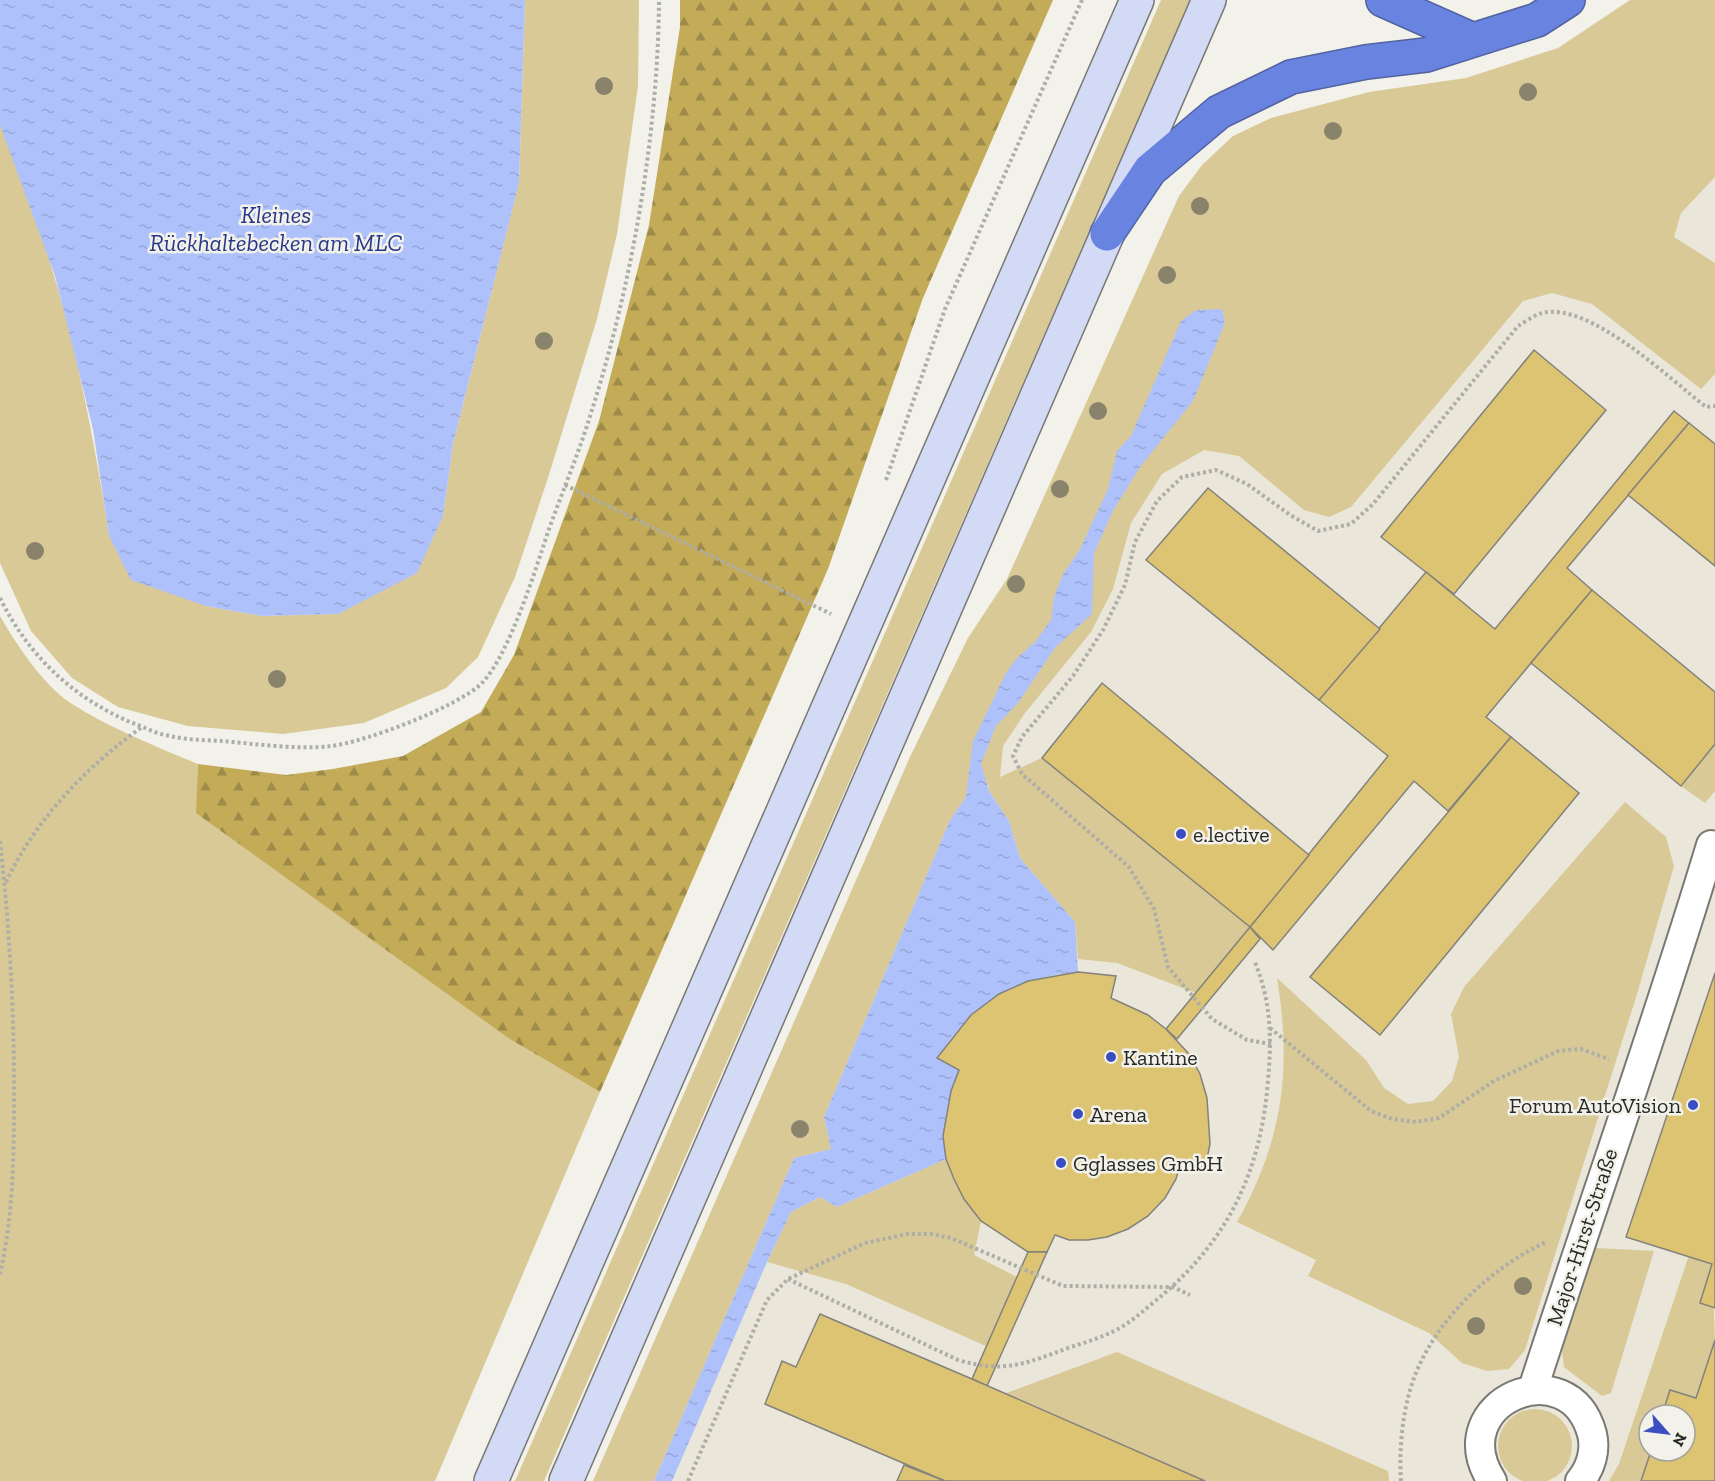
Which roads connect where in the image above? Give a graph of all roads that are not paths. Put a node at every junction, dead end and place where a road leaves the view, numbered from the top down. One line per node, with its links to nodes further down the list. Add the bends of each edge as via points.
1 (1137, 0): 9 (main road)
2 (1209, 0): 6 (main road)
3 (1383, 0): 5 (highway)
4 (1568, 0): 5 (highway, via 1537,20)
5 (1471, 39): 6 (highway, via 1426,55 1291,76 1219,112 1150,170)
6 (1107, 234): 10 (main road)
7 (1711, 845): 8 (street, Major-Hirst-Straße)
8 (1533, 1389): 11 (street, via 1506,1398 1485,1423 1480,1454); 12 (street, via 1566,1397 1588,1422 1593,1438 1592,1456)
9 (491, 1481)
10 (566, 1481)
11 (1492, 1481)
12 (1580, 1481)

